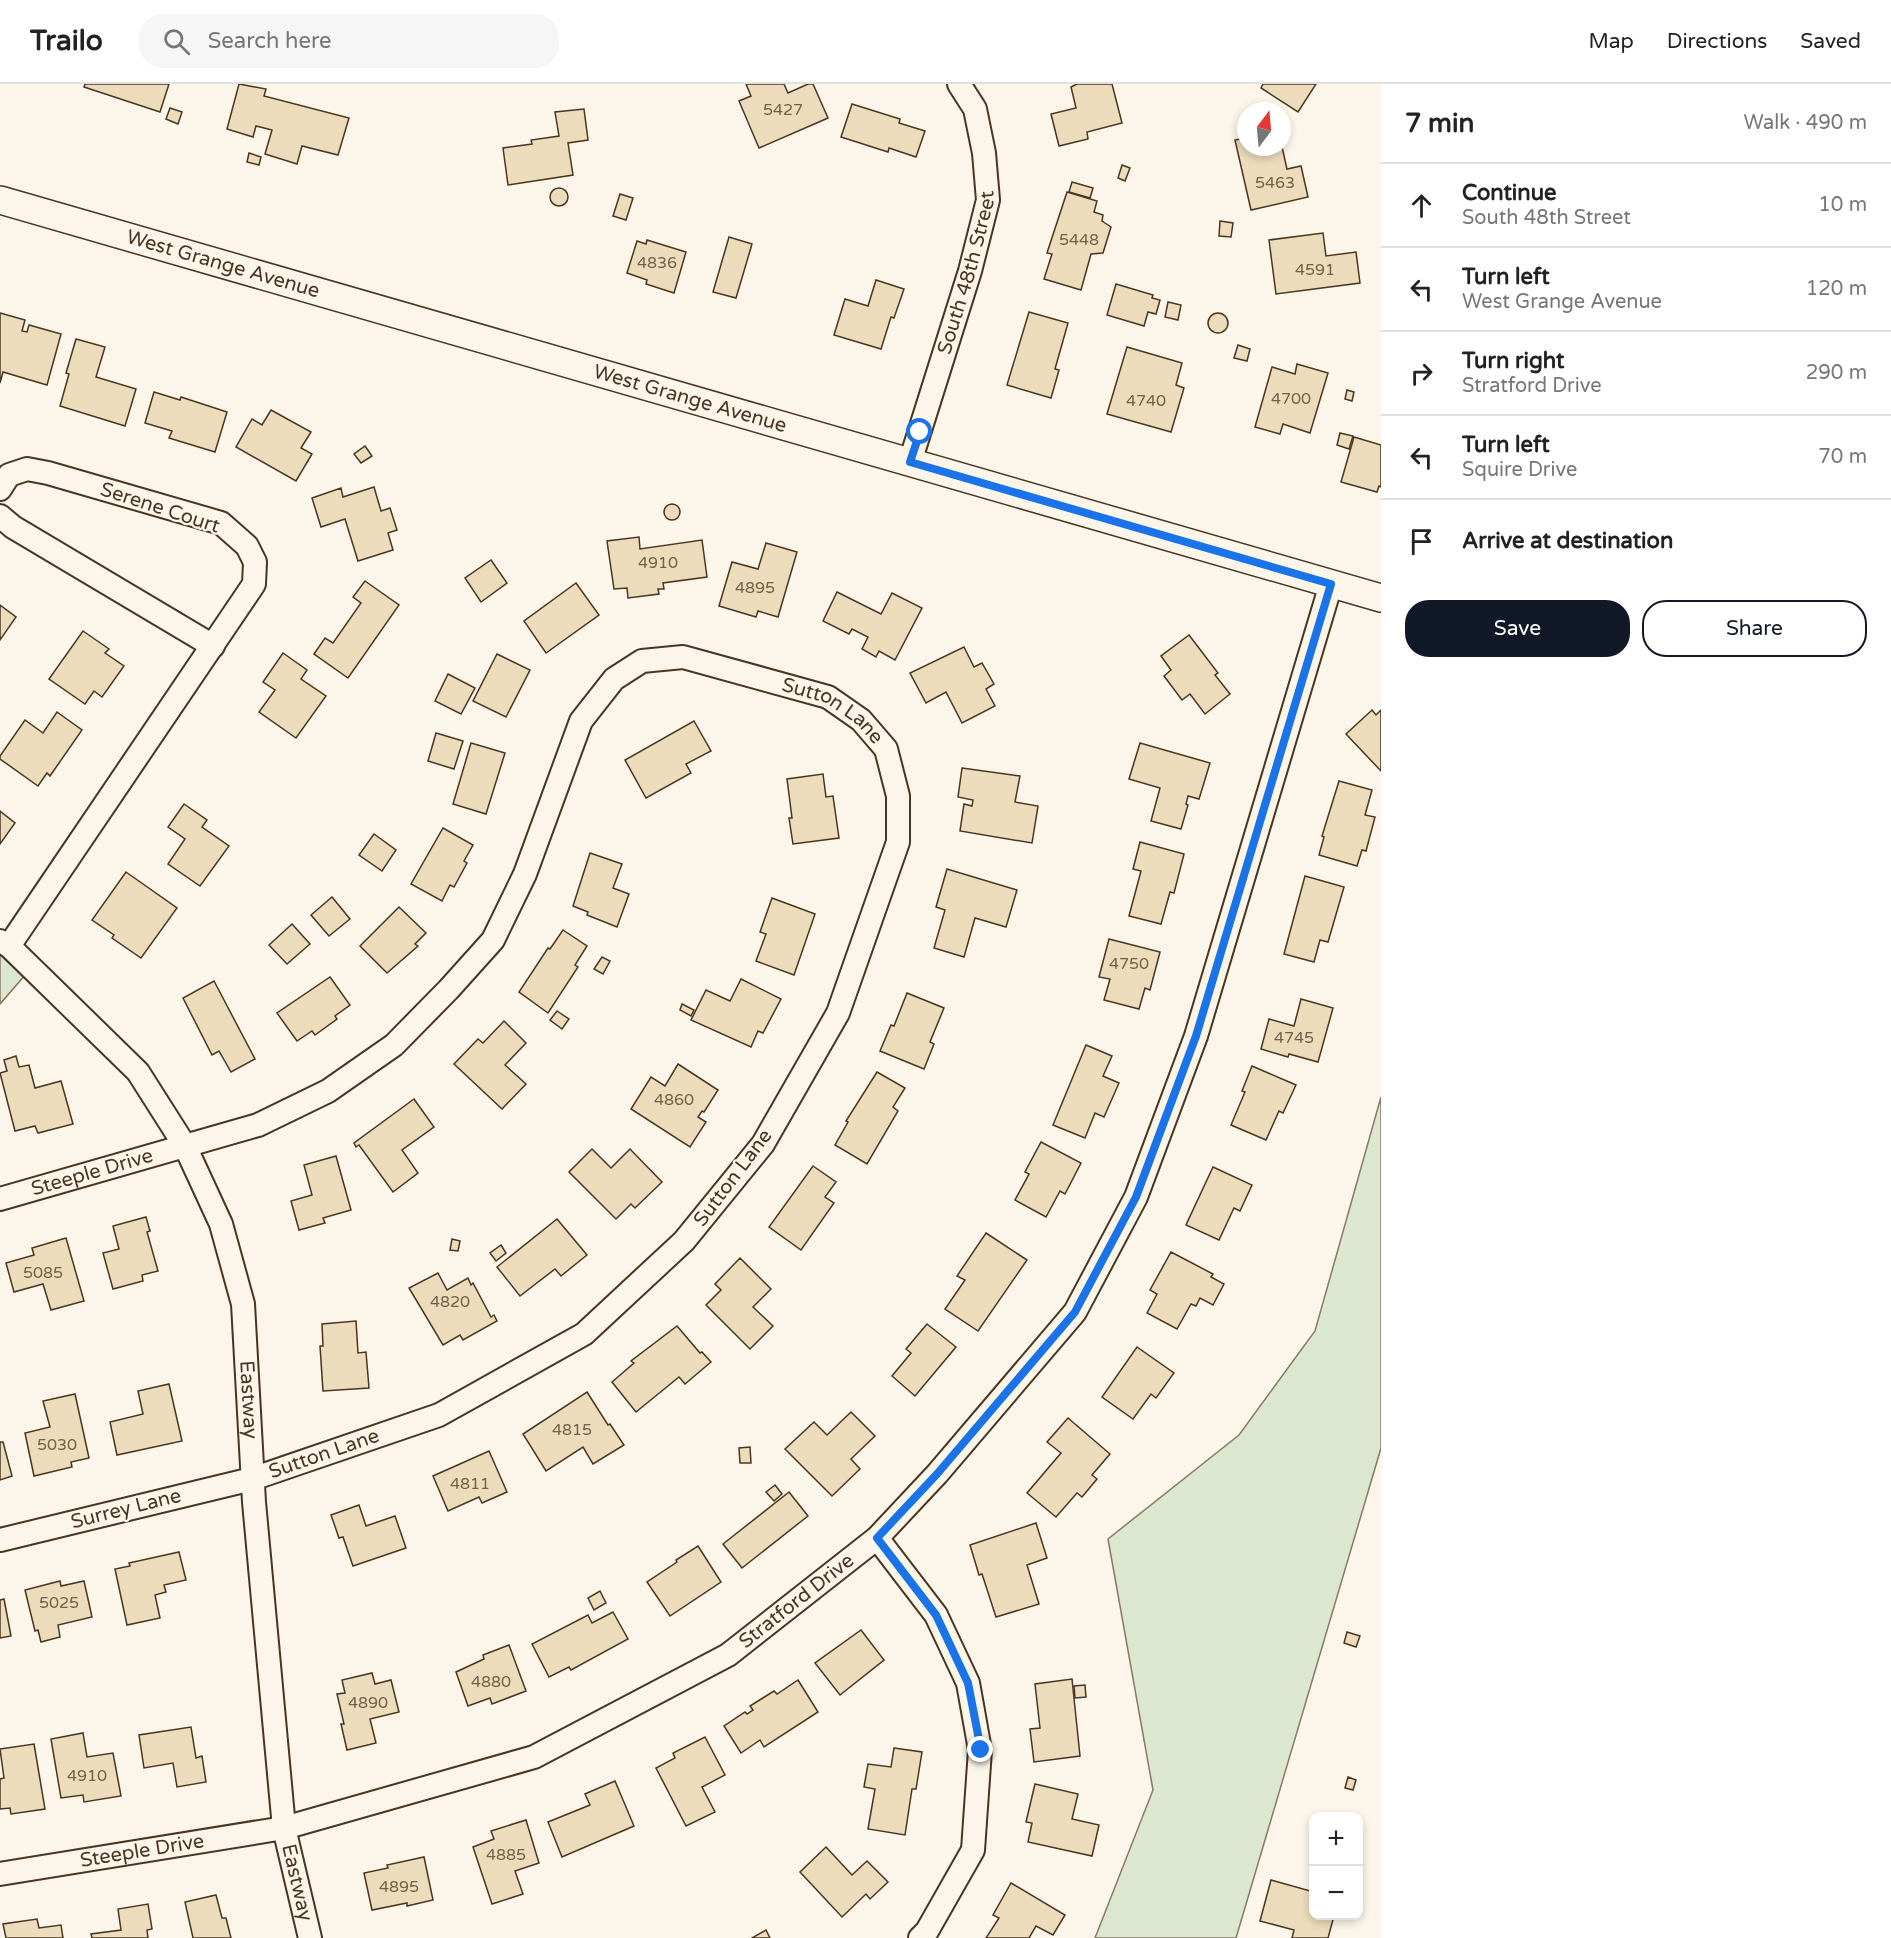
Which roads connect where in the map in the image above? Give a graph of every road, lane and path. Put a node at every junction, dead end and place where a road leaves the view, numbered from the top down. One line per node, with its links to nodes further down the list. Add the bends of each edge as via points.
1 (959, 84): 3 (street, South 48th Street, via 975,109 988,200 970,271)
2 (0, 200): 3 (street, West Grange Avenue)
3 (910, 462): 6 (street, West Grange Avenue)
4 (0, 489): 8 (street, Serene Court, via 9,475 27,470 48,473 221,524 247,546 255,562 254,584)
5 (0, 516): 8 (street)
6 (1331, 584): 7 (street, West Grange Avenue); 13 (street, Stratford Drive, via 1196,1036 1136,1197 1075,1312)
7 (1381, 598)
8 (213, 646): 9 (street, Serene Court)
9 (4, 943): 10 (street, Eastway, via 138,1072)
10 (185, 1146): 11 (street, Steeple Drive); 12 (street, Eastway, via 221,1224 243,1304); 12 (street, Sutton Lane, via 258,1125 328,1091 394,1045 449,989 493,940 525,874 581,721 614,679 642,661 682,657 828,697 861,720 886,749 898,796 898,842 838,1013 763,1144 684,1241 584,1334 439,1415)
11 (0, 1199)
12 (252, 1479): 14 (street, Surrey Lane); 15 (street, Eastway)
13 (877, 1538): 15 (street, Stratford Drive, via 728,1655 534,1757); 18 (street, via 936,1615 968,1683 981,1750 973,1850)
14 (0, 1540)
15 (284, 1828): 16 (street, Steeple Drive); 17 (street, Eastway)
16 (0, 1874)
17 (310, 1938)
18 (920, 1938)

